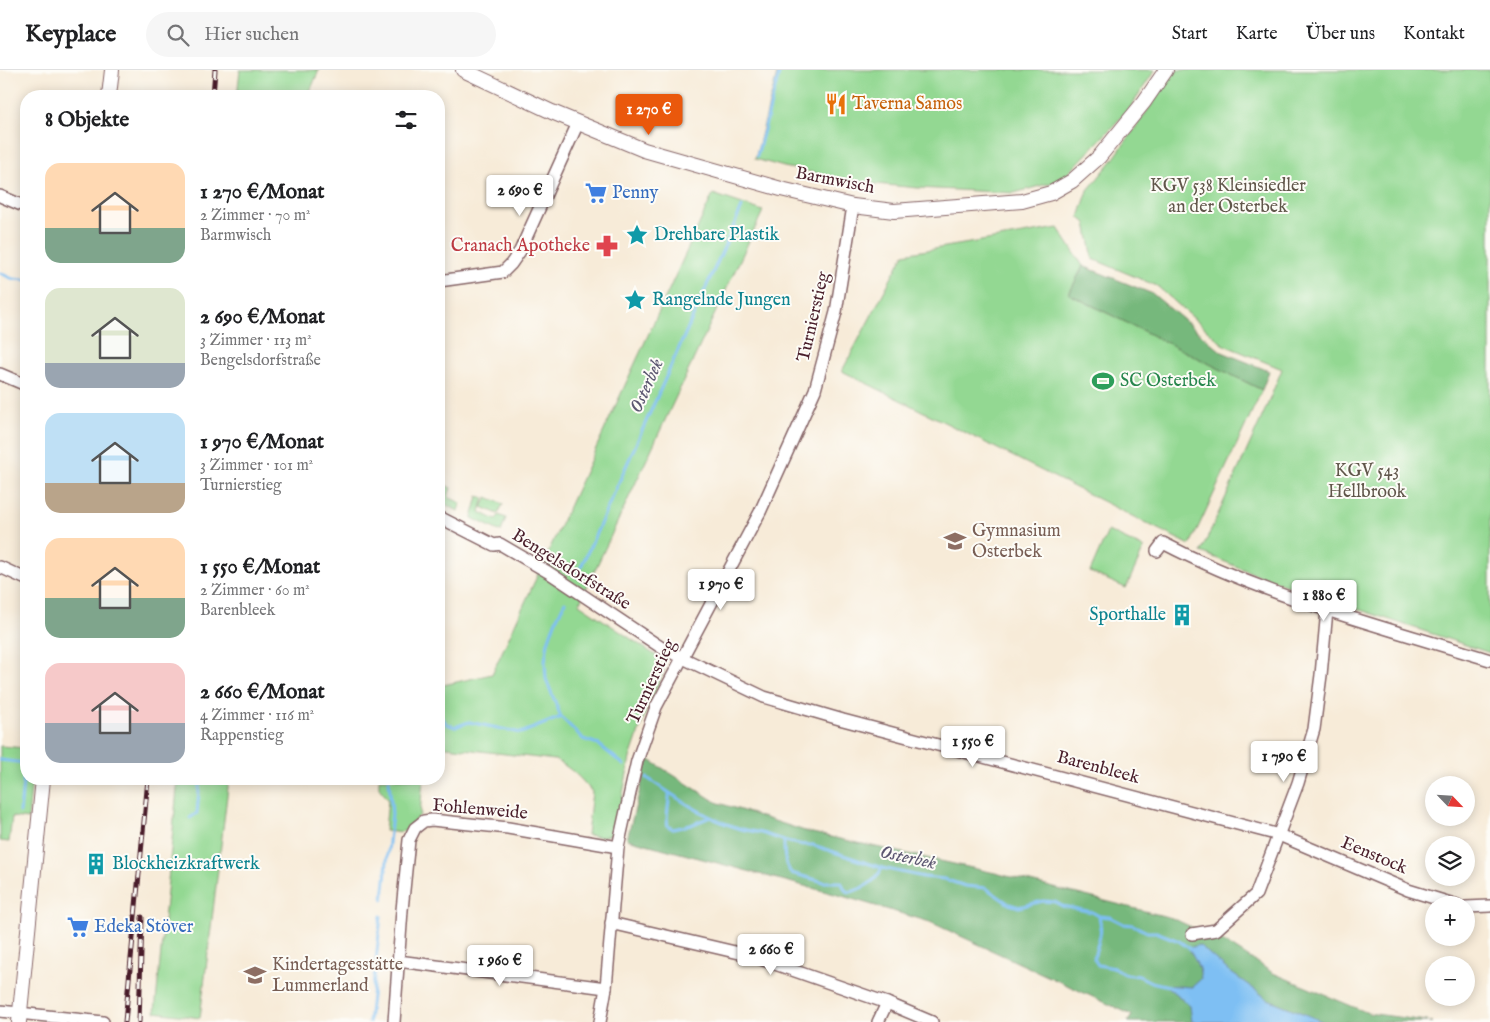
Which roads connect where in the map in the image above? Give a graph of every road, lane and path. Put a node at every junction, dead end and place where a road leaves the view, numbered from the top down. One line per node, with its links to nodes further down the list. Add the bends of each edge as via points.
1 (112, 70): 4 (street)
2 (463, 70): 5 (street, Barmwisch)
3 (1166, 70): 8 (street, Barmwisch, via 1099,157 1072,181 1050,193 1022,201 920,210 894,211)
4 (110, 90)
5 (578, 123): 8 (street, Barmwisch, via 644,150); 9 (street, via 512,264 502,272)
6 (0, 196): 7 (street)
7 (20, 204)
8 (853, 206): 17 (street, Turnierstieg, via 836,312 815,390 760,512)
9 (445, 280)
10 (0, 374): 11 (street)
11 (20, 382)
12 (445, 520): 17 (street, Bengelsdorfstraße, via 494,545 500,544 548,572)
13 (1157, 551): 16 (street, via 1163,543 1256,586)
14 (0, 567): 15 (street)
15 (20, 576)
16 (1327, 610): 18 (street); 20 (street, via 1314,729)
17 (681, 659): 20 (street, Barenbleek, via 764,697 790,705); 21 (street, Turnierstieg, via 656,707 637,761)
18 (1490, 660)
19 (42, 785): 31 (street)
20 (1279, 835): 22 (street, Eenstock); 26 (street, via 1256,894 1216,930)
21 (618, 847): 25 (street, Turnierstieg); 27 (street, Fohlenweide, via 508,828 424,821 415,828 409,840)
22 (1428, 896)
23 (1490, 906): 24 (street)
24 (1475, 907)
25 (611, 924): 28 (street, Turnierstieg); 29 (street, via 752,956)
26 (1192, 934)
27 (398, 961): 28 (street); 33 (street, Fohlenweide)
28 (606, 988): 34 (street, Turnierstieg)
29 (887, 1003): 35 (street); 36 (street)
30 (0, 1011): 31 (street)
31 (20, 1018): 32 (street)
32 (103, 1022)
33 (394, 1022)
34 (600, 1022)
35 (878, 1022)
36 (932, 1022)

